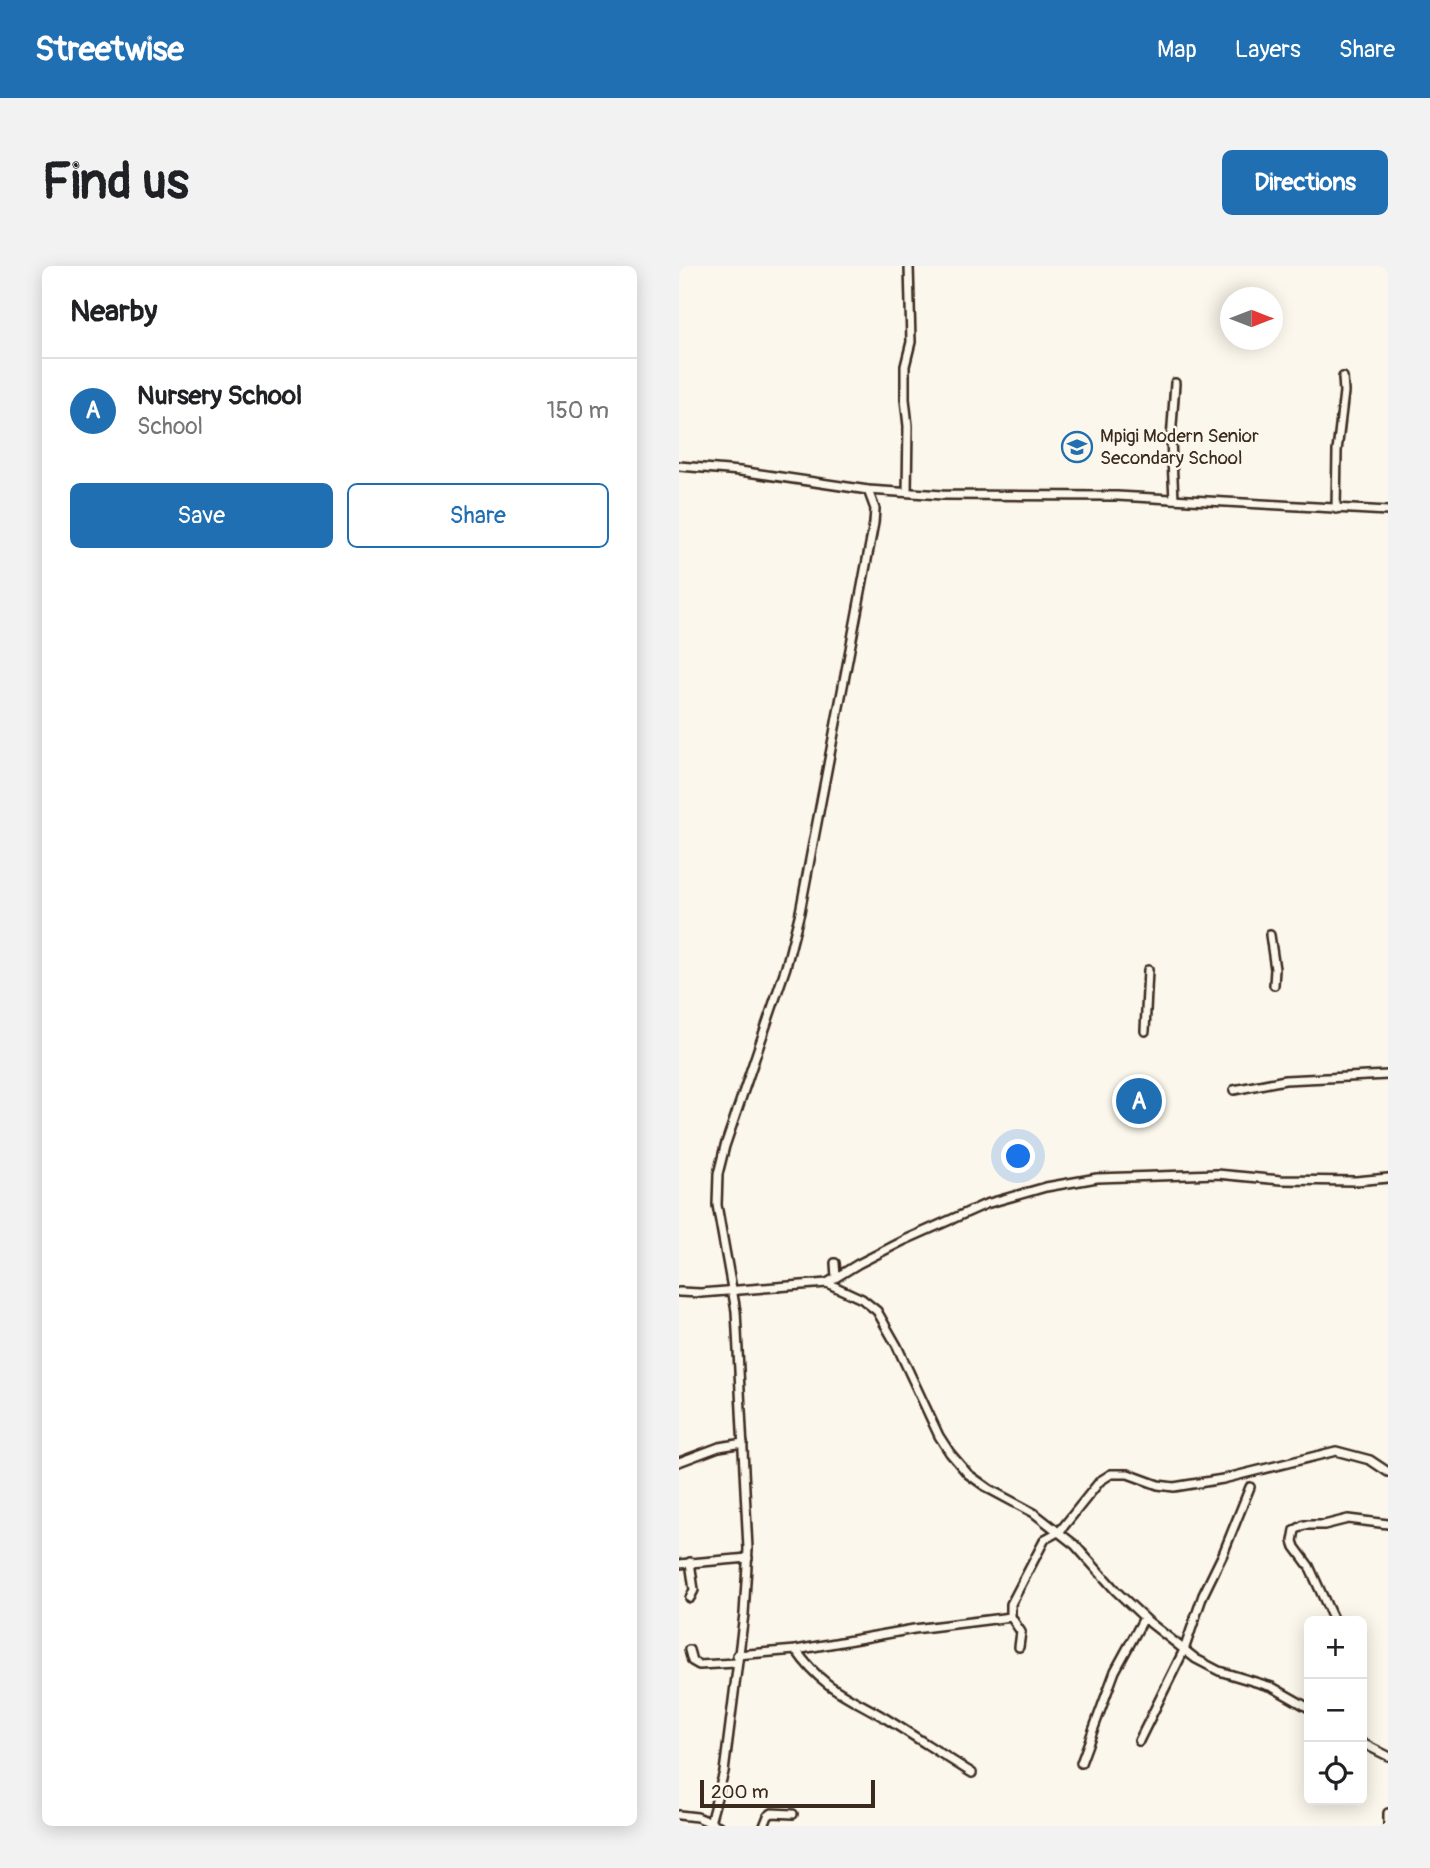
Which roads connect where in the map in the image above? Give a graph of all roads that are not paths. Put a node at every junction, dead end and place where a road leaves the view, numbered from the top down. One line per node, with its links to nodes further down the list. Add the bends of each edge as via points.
1 (909, 266): 6 (street)
2 (1343, 377): 8 (street)
3 (1175, 383): 7 (street, via 1171,440)
4 (679, 467): 5 (street)
5 (867, 490): 6 (street); 20 (street, via 875,509 874,523 800,912 718,1174 717,1205)
6 (907, 492): 7 (street)
7 (1174, 499): 8 (street)
8 (1336, 509): 9 (street)
9 (1388, 511)
10 (1270, 935): 12 (street)
11 (1148, 970): 13 (street)
12 (1274, 985)
13 (1145, 1031)
14 (1388, 1075): 15 (street, via 1285,1080)
15 (1234, 1090)
16 (1388, 1178): 18 (street, via 1281,1180 1217,1174 1097,1178 1046,1187 953,1217)
17 (835, 1263): 18 (street)
18 (836, 1277): 19 (street)
19 (827, 1283): 20 (street); 27 (street, via 877,1311 939,1436 968,1474)
20 (732, 1291): 21 (street); 22 (street)
21 (679, 1292)
22 (743, 1443): 23 (street); 28 (street)
23 (679, 1462)
24 (1388, 1472): 27 (street, via 1370,1460 1336,1451 1174,1487 1116,1473 1100,1481)
25 (1250, 1487): 38 (street)
26 (1388, 1524): 32 (street, via 1348,1519 1296,1530 1293,1541)
27 (1058, 1531): 33 (street, via 1045,1539 1018,1588); 34 (street)
28 (748, 1558): 29 (street); 39 (street)
29 (690, 1562): 30 (street); 31 (street, via 694,1590)
30 (679, 1564)
31 (690, 1598)
32 (1333, 1616)
33 (1011, 1617): 35 (street, via 1021,1632); 37 (street)
34 (1144, 1618): 38 (street); 44 (street, via 1115,1671)
35 (1019, 1647)
36 (689, 1650): 39 (street, via 692,1661 699,1665)
37 (796, 1650): 39 (street); 45 (street, via 817,1678)
38 (1184, 1650): 40 (street, via 1219,1671 1272,1687); 41 (street)
39 (737, 1659): 49 (street)
40 (1304, 1705)
41 (1139, 1741)
42 (1367, 1746): 43 (street)
43 (1388, 1756)
44 (1081, 1763)
45 (972, 1773)
46 (1388, 1813): 51 (street)
47 (793, 1814): 50 (street, via 772,1812)
48 (679, 1815): 49 (street)
49 (713, 1825)
50 (764, 1826)
51 (1388, 1826)

